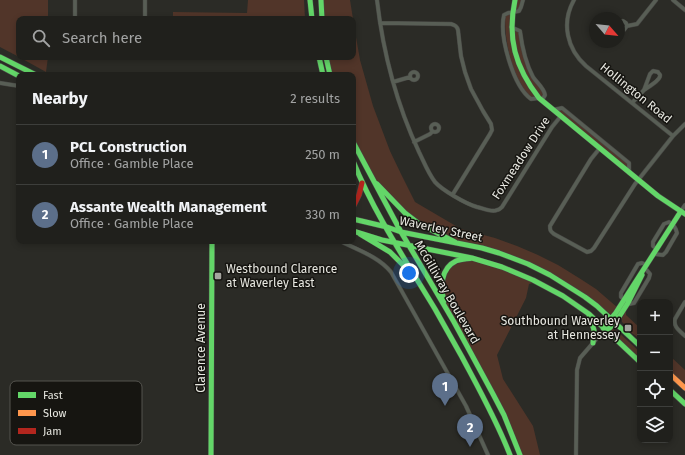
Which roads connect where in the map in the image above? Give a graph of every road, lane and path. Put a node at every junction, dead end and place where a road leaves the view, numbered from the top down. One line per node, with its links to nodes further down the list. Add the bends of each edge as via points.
1 (75, 0): 13 (street)
2 (145, 0): 14 (street)
3 (310, 0): 15 (main road)
4 (321, 0): 16 (main road)
5 (377, 0): 18 (street, Foxmeadow Drive)
6 (515, 0): 12 (main road)
7 (523, 0): 12 (street, via 519,11)
8 (574, 0): 36 (street, Hollington Road, via 567,28 574,52 586,66)
9 (656, 0): 19 (street, via 637,24)
10 (673, 0): 11 (street)
11 (685, 10)
12 (512, 12): 20 (main road); 35 (street, via 504,15 503,28 508,58 517,79 529,97)
13 (75, 16)
14 (145, 16)
15 (312, 16)
16 (322, 16)
17 (625, 22): 19 (street)
18 (380, 23): 31 (street, Foxmeadow Drive); 50 (street, via 451,24 457,27 461,56 469,84 492,130)
19 (627, 26): 21 (street)
20 (511, 27): 35 (main road, via 517,62 531,89); 35 (street, via 520,31 525,57 533,77 545,95)
21 (625, 29)
22 (0, 58): 26 (main road)
23 (320, 60): 27 (main road)
24 (327, 60): 28 (main road)
25 (0, 66): 29 (main road)
26 (30, 72)
27 (322, 72)
28 (329, 72)
29 (16, 74)
30 (410, 77): 31 (street)
31 (393, 82): 42 (street, Foxmeadow Drive)
32 (0, 84): 33 (street)
33 (16, 86)
34 (644, 90): 34 (street, via 659,78 658,72 653,71 650,74); 36 (street)
35 (540, 99): 37 (main road)
36 (632, 103): 41 (street, Hollington Road)
37 (553, 110): 38 (main road); 46 (street, via 562,108 630,163)
38 (561, 116): 44 (main road); 50 (street, Foxmeadow Drive, via 498,210 492,211 470,205)
39 (685, 124): 41 (street)
40 (432, 132): 42 (street)
41 (673, 136): 48 (street)
42 (414, 142): 50 (street, Foxmeadow Drive, via 433,179)
43 (356, 148): 47 (main road, McGillivray Boulevard)
44 (600, 148): 46 (main road); 48 (street, via 552,221 551,232 584,251 591,251)
45 (356, 168): 49 (main road, McGillivray Boulevard)
46 (629, 173): 48 (main road)
47 (372, 179): 58 (main road, McGillivray Boulevard); 60 (main road, via 418,223)
48 (638, 180): 53 (main road)
49 (362, 183): 51 (main road, via 362,191); 56 (main road, McGillivray Boulevard)
50 (453, 194)
51 (356, 203)
52 (685, 205): 53 (street)
53 (683, 213): 55 (main road)
54 (356, 220): 56 (main road, Waverley Street)
55 (673, 224): 65 (main road); 65 (street, via 664,224 653,242); 65 (street, via 677,233 666,252 663,255)
56 (387, 227): 58 (main road, Waverley Street); 63 (main road, McGillivray Boulevard)
57 (356, 232): 59 (main road, Waverley Street)
58 (401, 232): 60 (main road, Waverley Street); 64 (main road, McGillivray Boulevard)
59 (360, 234): 63 (main road, Waverley Street); 68 (main road, via 390,252)
60 (456, 242): 72 (main road, Waverley Street, via 499,253 550,275 585,297)
61 (212, 244): 83 (main road, Clarence Avenue)
62 (346, 244): 84 (street, via 377,260 391,272 466,406)
63 (395, 244): 64 (main road, Waverley Street); 68 (main road, McGillivray Boulevard)
64 (410, 246): 66 (main road, Waverley Street); 73 (main road, McGillivray Boulevard)
65 (656, 252): 67 (main road)
66 (472, 258): 71 (main road, Waverley Street, via 537,282); 73 (main road, via 454,262 443,277 443,298)
67 (645, 268): 69 (main road); 69 (street, via 650,274 649,278 634,303); 69 (street, via 642,263 638,264 621,293 621,297)
68 (417, 281): 85 (main road, McGillivray Boulevard, via 481,392)
69 (626, 301): 72 (main road)
70 (685, 302): 75 (street, via 674,322 676,328)
71 (589, 314): 74 (main road, Waverley Street); 76 (main road, via 594,330)
72 (612, 320): 74 (main road); 77 (main road, Waverley Street)
73 (454, 322): 86 (main road, McGillivray Boulevard, via 504,416)
74 (605, 329): 76 (street); 78 (main road, Waverley Street)
75 (685, 336)
76 (593, 343): 87 (street, via 580,358 577,370)
77 (637, 343)
78 (637, 359)
79 (673, 377): 80 (main road)
80 (685, 388)
81 (673, 393): 82 (main road)
82 (685, 404)
83 (211, 455)
84 (488, 455)
85 (510, 455)
86 (520, 455)
87 (576, 455)

